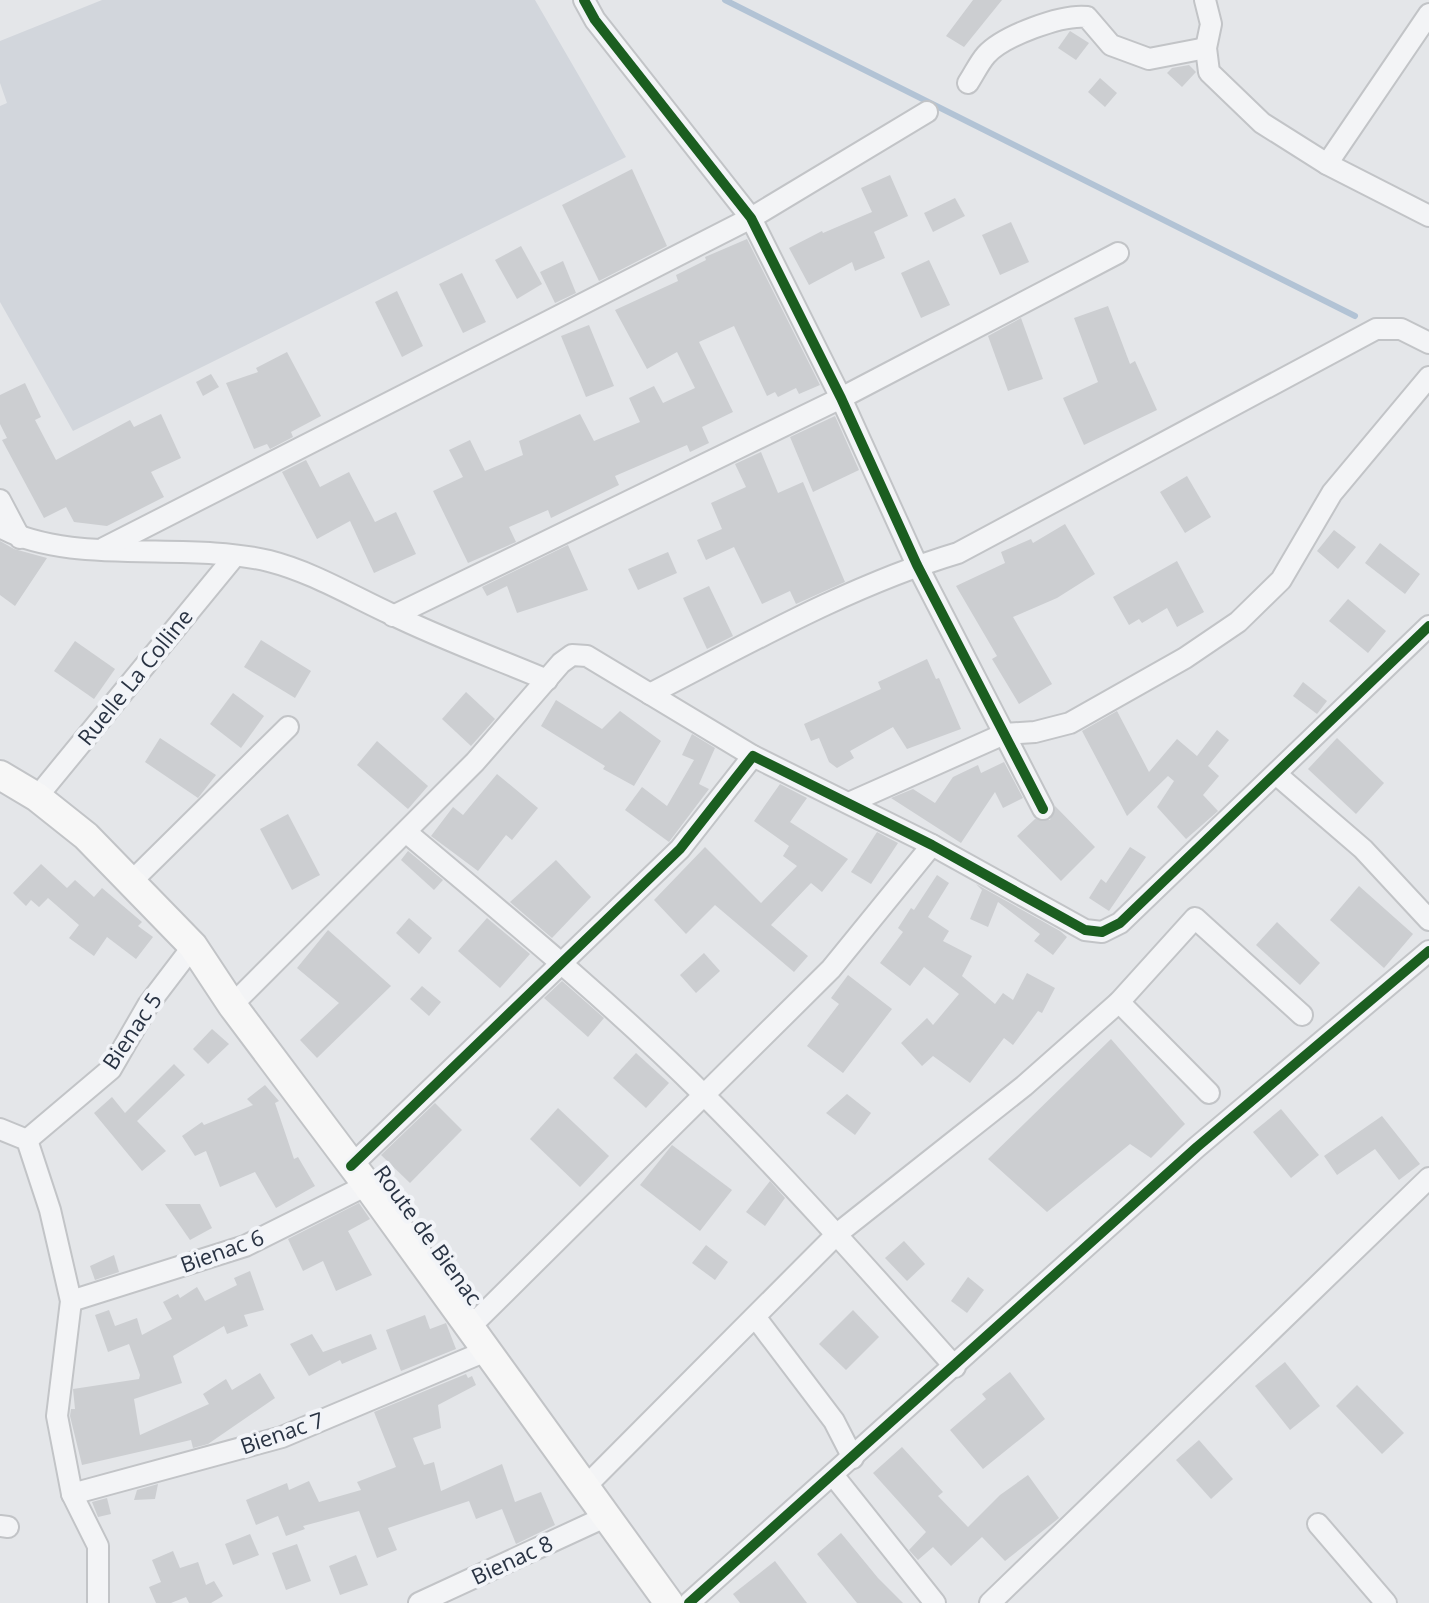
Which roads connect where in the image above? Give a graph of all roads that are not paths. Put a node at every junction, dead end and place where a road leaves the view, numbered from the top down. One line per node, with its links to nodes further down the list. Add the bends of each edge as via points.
1 (584, 0): 9 (street)
2 (1205, 0): 4 (street, via 1211,24)
3 (1429, 14): 7 (street)
4 (1206, 48): 5 (street, via 1149,59 1111,45 1087,17 1073,15 1004,41 986,55); 7 (street, via 1209,72 1262,123)
5 (968, 83)
6 (927, 112): 9 (street)
7 (1327, 164): 8 (street)
8 (1429, 216)
9 (751, 218): 13 (street); 17 (street)
10 (1118, 253): 13 (street)
11 (1429, 343): 19 (street, via 1401,329 1376,329 1033,515 958,553)
12 (1429, 377): 25 (street, via 1332,493 1281,580 1238,622 1070,723)
13 (841, 398): 19 (street); 20 (street)
14 (0, 500): 16 (street)
15 (0, 527): 16 (street)
16 (20, 538): 17 (street)
17 (104, 548): 18 (street, via 186,549)
18 (234, 557): 20 (street, via 304,571); 29 (street, Ruelle La Colline)
19 (917, 565): 23 (street); 25 (street)
20 (393, 616): 22 (street)
21 (1429, 626): 27 (street)
22 (547, 680): 23 (street, via 572,655 587,656); 32 (street)
23 (650, 694): 26 (street)
24 (288, 727): 34 (street)
25 (1004, 734): 30 (street); 31 (street)
26 (753, 756): 30 (street); 38 (street, Bienac 6, via 680,849)
27 (1276, 774): 33 (street, via 1120,923 1102,932 1085,930); 35 (street, via 1363,849)
28 (0, 775): 29 (main road, Route de Bienac)
29 (37, 797): 34 (main road, Route de Bienac)
30 (849, 803): 33 (street)
31 (1043, 809)
32 (406, 832): 38 (street); 40 (street)
33 (932, 845): 43 (street, via 831,969)
34 (133, 880): 36 (main road, Route de Bienac)
35 (1429, 920)
36 (193, 946): 40 (main road, Route de Bienac); 45 (street, Bienac 5, via 148,1005 111,1069)
37 (1429, 951): 53 (street, via 1197,1147)
38 (560, 962): 43 (street); 46 (street, Bienac 6)
39 (1119, 1002): 41 (street, via 1195,918); 42 (street); 48 (street, via 1024,1086)
40 (232, 1005): 46 (main road, Route de Bienac)
41 (1302, 1015)
42 (1209, 1093)
43 (703, 1095): 48 (street); 51 (street)
44 (0, 1129): 45 (street)
45 (27, 1140): 49 (street)
46 (359, 1175): 49 (street, Bienac 6, via 245,1246); 51 (main road, Route de Bienac)
47 (1429, 1178): 65 (street)
48 (837, 1234): 50 (street); 53 (street)
49 (71, 1301): 57 (street, via 57,1416)
50 (756, 1318): 54 (street, via 834,1421); 56 (street)
51 (470, 1327): 52 (main road, Route de Bienac)
52 (486, 1351): 56 (main road, Route de Bienac); 57 (street, Bienac 7, via 282,1437)
53 (955, 1367): 54 (street)
54 (853, 1458): 55 (street)
55 (833, 1475): 63 (street); 64 (street)
56 (584, 1488): 58 (main road, Route de Bienac)
57 (72, 1494): 60 (street, via 98,1546)
58 (605, 1517): 61 (street, Bienac 8); 62 (main road, Route de Bienac)
59 (1318, 1524): 66 (street)
60 (98, 1603)
61 (419, 1603)
62 (669, 1603)
63 (689, 1603)
64 (935, 1603)
65 (990, 1603)
66 (1386, 1603)

